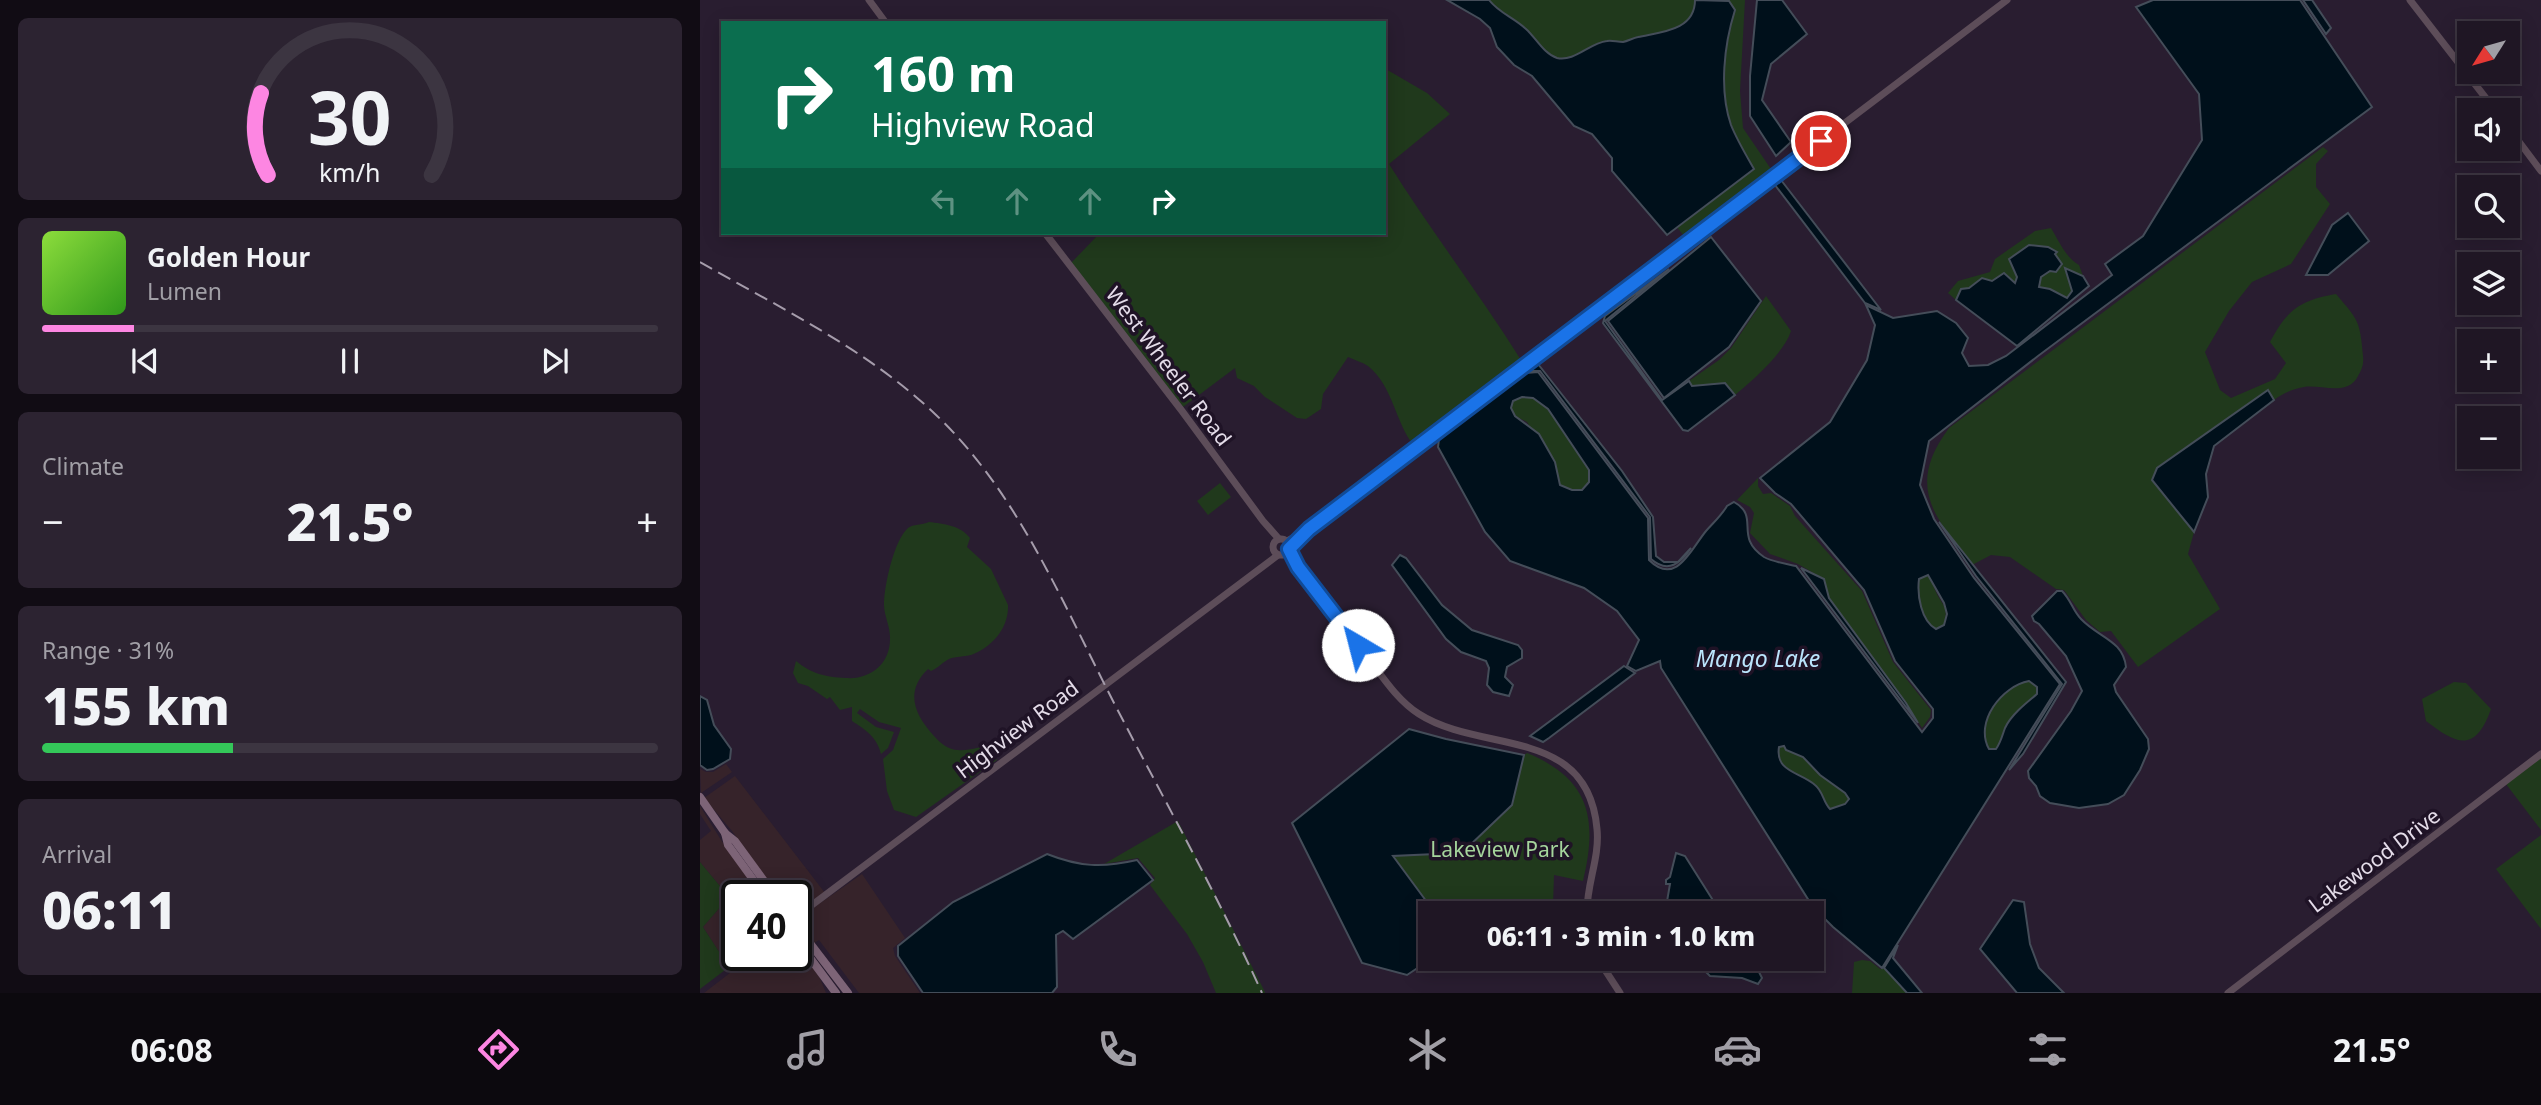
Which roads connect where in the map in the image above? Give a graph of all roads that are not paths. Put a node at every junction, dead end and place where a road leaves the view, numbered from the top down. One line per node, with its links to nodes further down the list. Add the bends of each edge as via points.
1 (869, 0): 4 (street)
2 (2007, 0): 10 (street)
3 (2410, 0): 5 (street)
4 (885, 21)
5 (2485, 98)
6 (2520, 143): 7 (street)
7 (2541, 171)
8 (1047, 235): 9 (street, West Wheeler Road)
9 (1264, 522): 10 (street, West Wheeler Road); 11 (street, West Wheeler Road)
10 (1286, 545): 11 (street, Highview Road, via 1275,541); 12 (street, Highview Road); 13 (street, West Wheeler Road)
11 (1272, 547): 12 (street, West Wheeler Road); 14 (street, Highview Road)
12 (1279, 555): 13 (street, West Wheeler Road); 14 (street, Highview Road)
13 (1298, 567): 20 (street, via 1390,687 1417,713 1447,727 1541,751 1573,773 1590,800 1597,830)
14 (1259, 568): 21 (street, Highview Road)
15 (2541, 754): 28 (street, Lakewood Drive)
16 (700, 797): 17 (main road)
17 (725, 834): 18 (main road); 19 (main road)
18 (753, 880)
19 (763, 880)
20 (1587, 901)
21 (812, 905)
22 (812, 946): 26 (main road)
23 (812, 961): 25 (main road)
24 (1606, 971): 27 (street)
25 (835, 993)
26 (848, 993)
27 (1620, 993)
28 (2228, 993)

